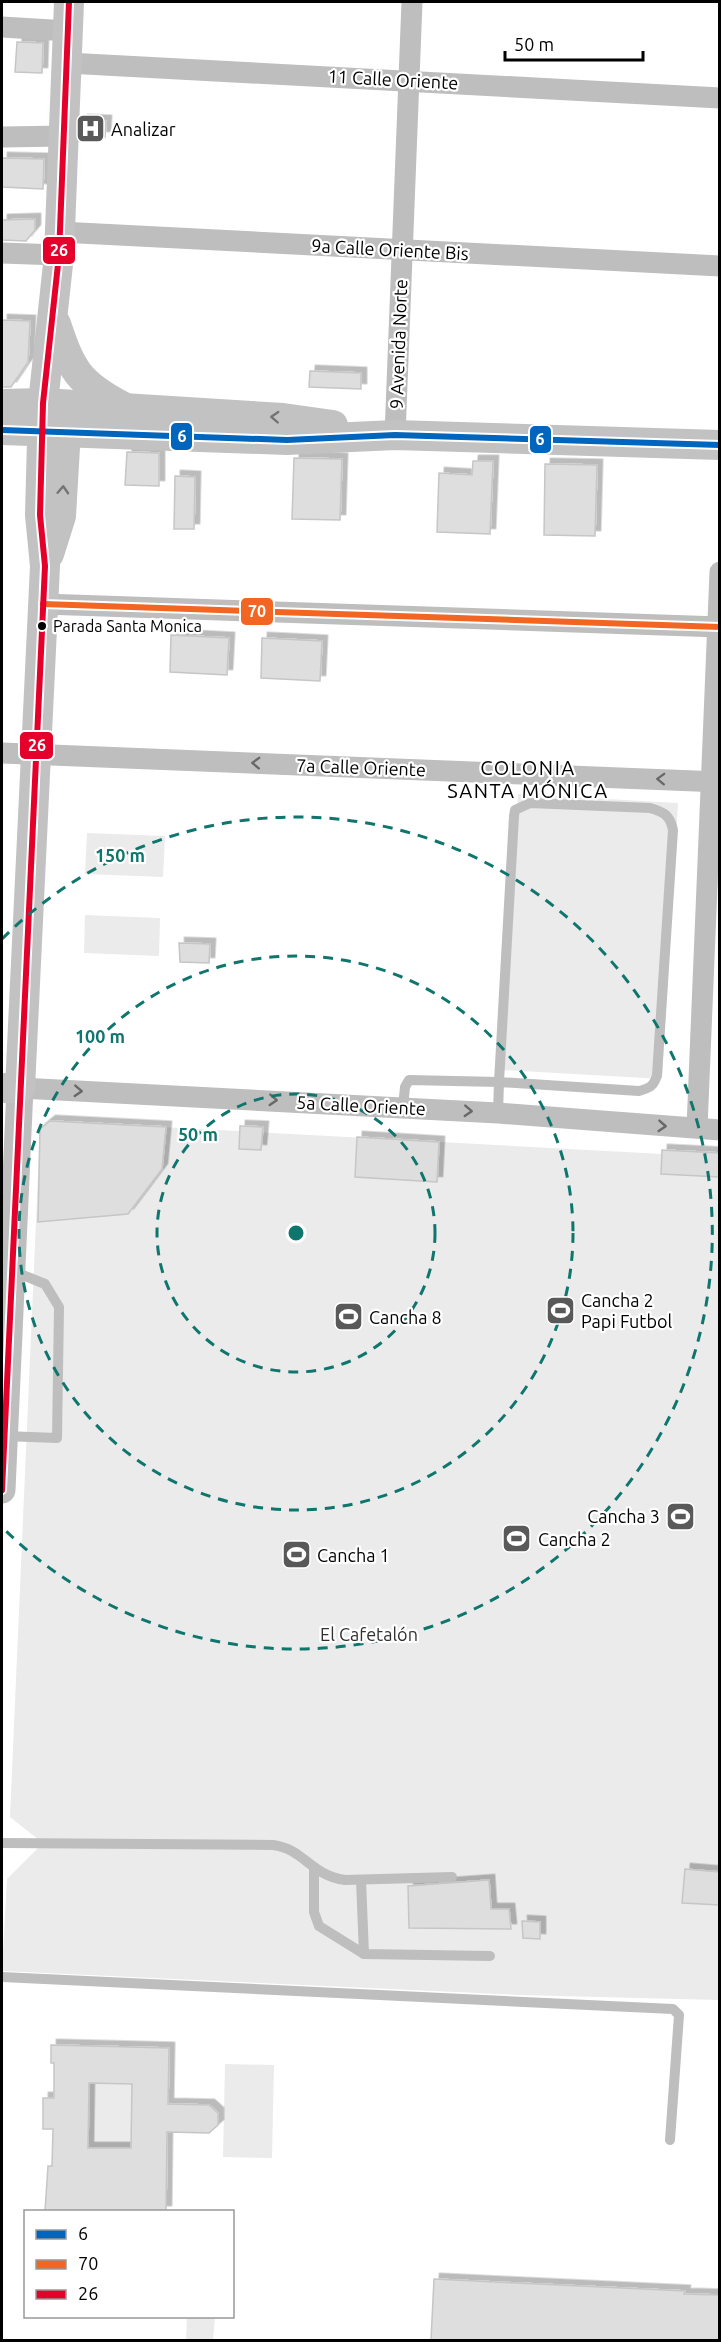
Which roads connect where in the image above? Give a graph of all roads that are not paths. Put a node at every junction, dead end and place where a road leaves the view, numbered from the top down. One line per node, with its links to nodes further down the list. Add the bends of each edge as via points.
1 (412, 2): 5 (street, 9 Avenida Norte)
2 (69, 16): 3 (street); 4 (main road)
3 (2, 27)
4 (67, 63): 5 (street, 11 Calle Oriente); 7 (main road)
5 (408, 80): 6 (street, 11 Calle Oriente); 10 (street, 9 Avenida Norte)
6 (720, 98)
7 (64, 136): 8 (street); 9 (main road)
8 (2, 137)
9 (59, 243): 10 (street, 9a Calle Oriente Bis); 11 (street, 9a Calle Oriente Bis); 13 (main road)
10 (402, 249): 12 (street, 9a Calle Oriente Bis); 17 (street, 9 Avenida Norte)
11 (2, 253)
12 (720, 266)
13 (53, 315): 14 (main road, via 66,357 78,375 96,393); 15 (main road, via 35,376); 16 (main road)
14 (127, 409): 16 (main road); 17 (main road, one-way to 14, via 283,418)
15 (3, 413): 16 (main road)
16 (55, 418): 17 (main road, via 287,440); 20 (main road, one-way to 16, via 45,566 40,514)
17 (395, 435): 18 (main road)
18 (720, 445)
19 (720, 572): 21 (street)
20 (43, 604): 21 (street); 23 (main road)
21 (719, 627): 24 (street)
22 (2, 753): 23 (street, 7a Calle Oriente)
23 (35, 754): 24 (street, 7a Calle Oriente, one-way to 23); 27 (main road)
24 (716, 781): 25 (street)
25 (713, 945): 30 (street)
26 (499, 1082): 26 (lane, via 515,810 530,803 650,808 663,812 673,830 655,1084 639,1090); 28 (lane, via 409,1080); 29 (lane)
27 (11, 1088): 28 (street, 5a Calle Oriente, one-way to 28); 32 (street)
28 (403, 1107): 29 (street, 5a Calle Oriente, one-way to 29)
29 (498, 1113): 30 (street, 5a Calle Oriente, one-way to 30)
30 (697, 1128): 31 (street, 5a Calle Oriente)
31 (720, 1130)
32 (7, 1286): 33 (street); 33 (lane, via 45,1284 59,1307 57,1438)
33 (3, 1436): 34 (street)
34 (2, 1490)
35 (2, 1843): 36 (lane, via 273,1845 295,1852)
36 (314, 1870): 38 (lane, via 329,1878); 39 (lane, via 314,1912 319,1926)
37 (452, 1877): 38 (lane)
38 (361, 1880): 39 (lane)
39 (364, 1954): 40 (lane)
40 (490, 1956)
41 (2, 1977): 42 (lane, via 673,2009 679,2015)
42 (670, 2140)

